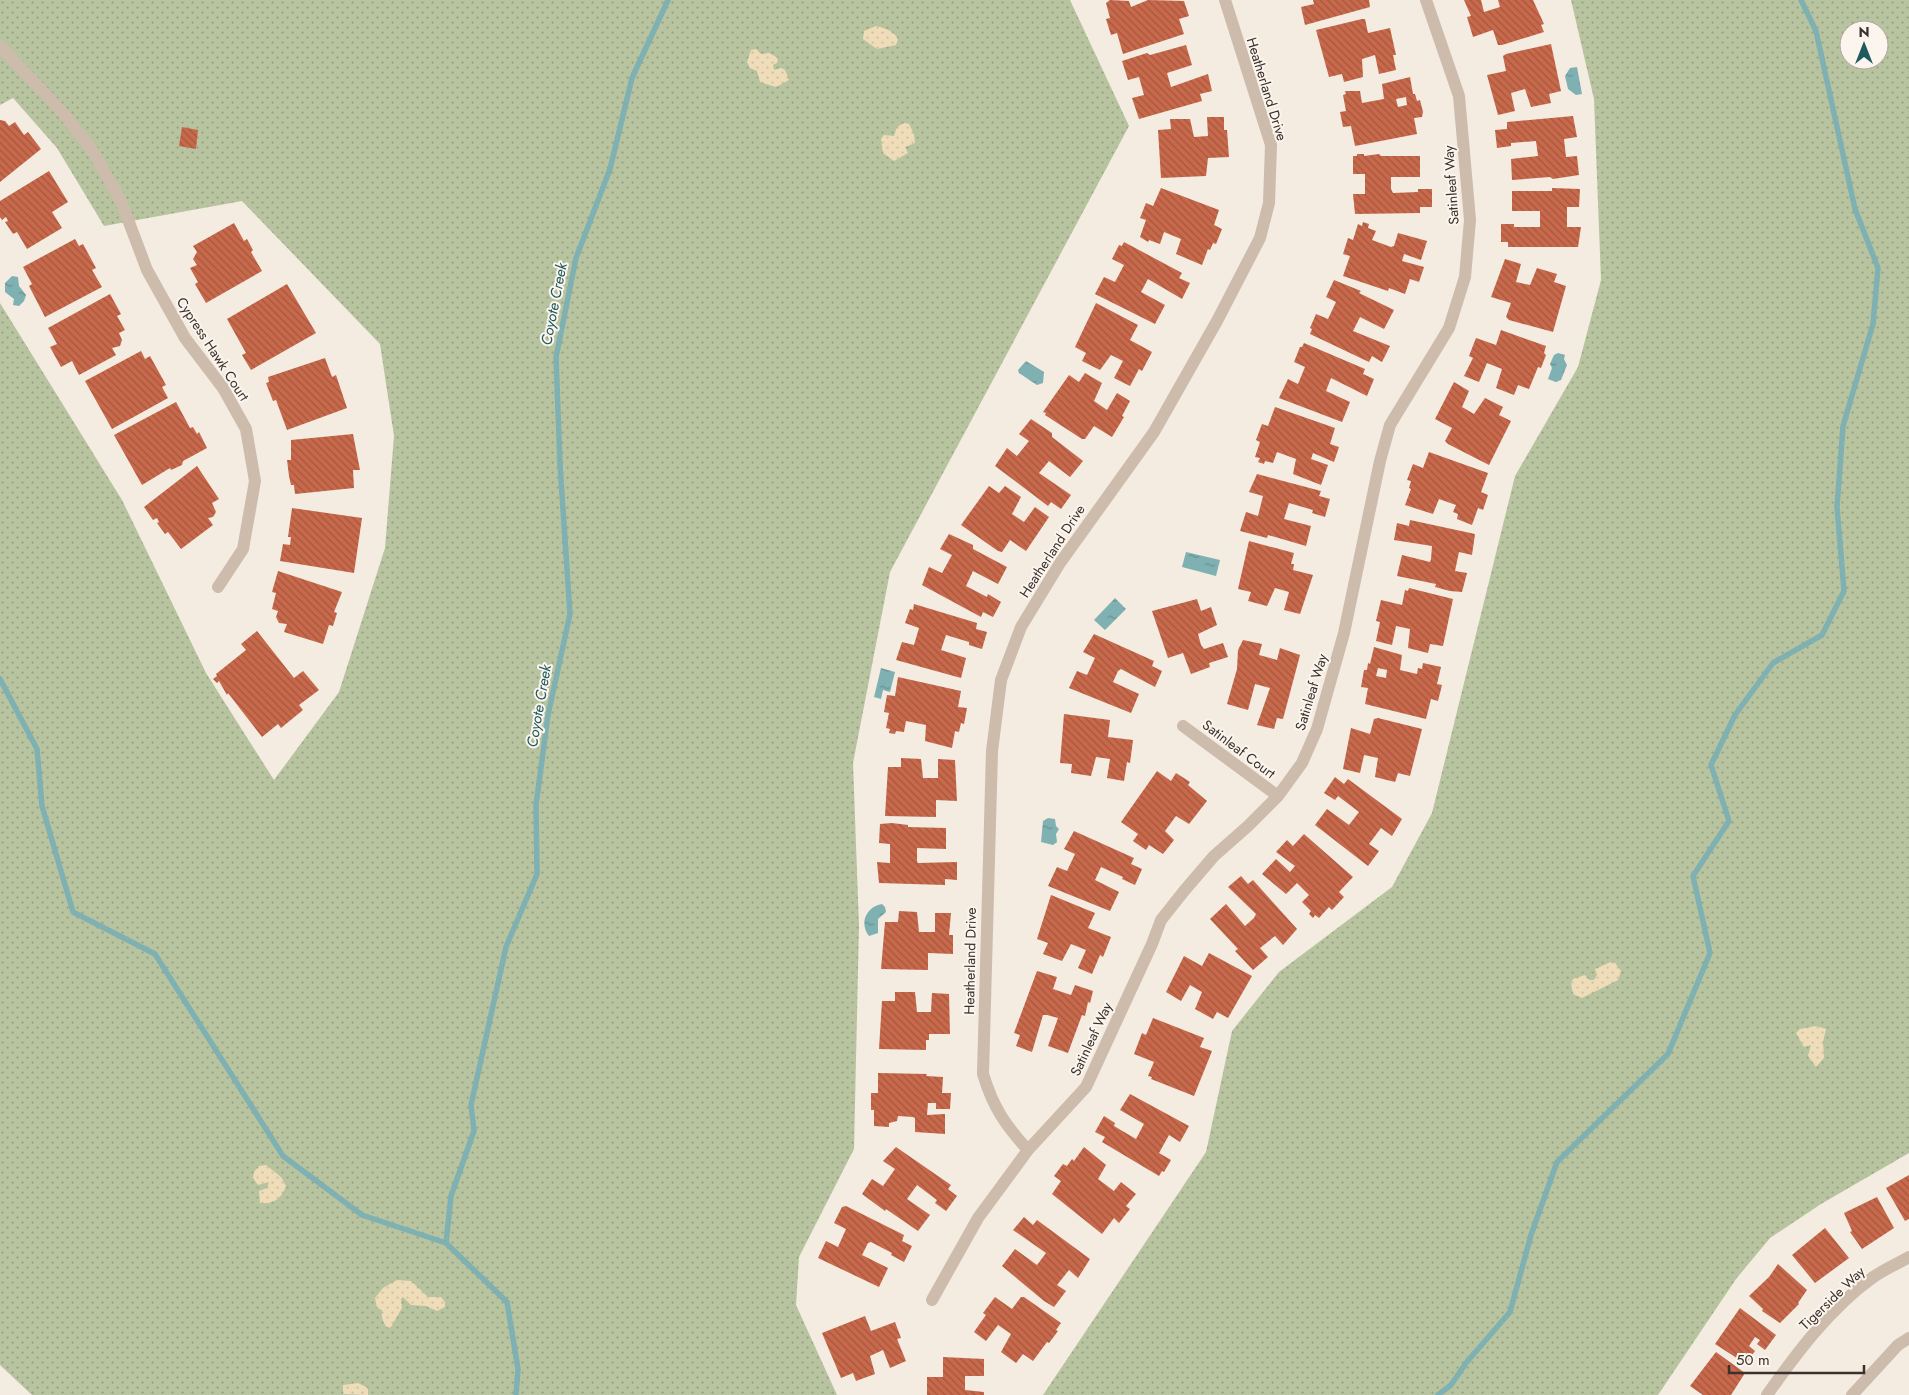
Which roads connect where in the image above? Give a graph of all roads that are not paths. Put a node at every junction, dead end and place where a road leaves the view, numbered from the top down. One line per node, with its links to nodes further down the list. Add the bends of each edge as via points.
1 (1225, 0): 7 (street, Heatherland Drive, via 1271,144 1269,203 1260,238 1154,432 1060,563 1021,627 1001,680 992,752 983,1074 990,1100 1004,1123)
2 (1426, 0): 6 (street, Satinleaf Way, via 1459,96 1470,220 1465,277 1450,328 1390,425 1344,633 1317,729 1302,764)
3 (0, 46): 4 (street, Cypress Hawk Court, via 65,115 92,150 121,201 147,270 185,338 223,388 246,428 255,481 243,549)
4 (218, 587)
5 (1183, 726): 6 (street, Satinleaf Court)
6 (1278, 796): 7 (street, Satinleaf Way, via 1214,856 1161,920 1086,1087)
7 (1028, 1150): 9 (street, Satinleaf Way, via 978,1218)
8 (1909, 1257): 11 (street, Tigerside Way, via 1872,1278 1828,1318 1796,1354)
9 (932, 1300)
10 (1909, 1338): 12 (street, via 1898,1345)
11 (1767, 1395)
12 (1852, 1395)

